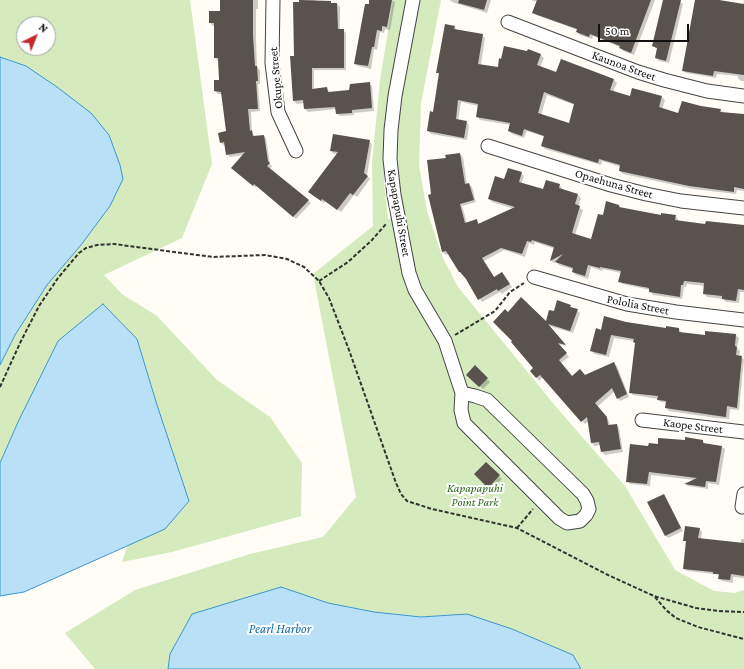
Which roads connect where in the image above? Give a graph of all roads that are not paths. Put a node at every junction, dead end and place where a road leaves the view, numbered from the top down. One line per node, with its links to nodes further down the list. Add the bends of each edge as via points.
1 (273, 0): 6 (street, Okupe Street, via 272,63 278,112)
2 (413, 0): 10 (street, Kapapapuhi Street, via 391,130 390,160 394,196 409,273 415,290 445,341)
3 (508, 22): 4 (street, Kaunoa Street, via 638,72 707,91)
4 (744, 96)
5 (488, 146): 7 (street, Opaehuna Street, via 646,194)
6 (296, 151)
7 (744, 208)
8 (534, 277): 9 (street, Pololia Street, via 627,304)
9 (744, 320)
10 (462, 392): 10 (street, via 461,410 464,423 559,518 567,523 580,521 589,509 583,494 487,400)
11 (642, 420): 12 (street, Kaope Street)
12 (744, 432)

